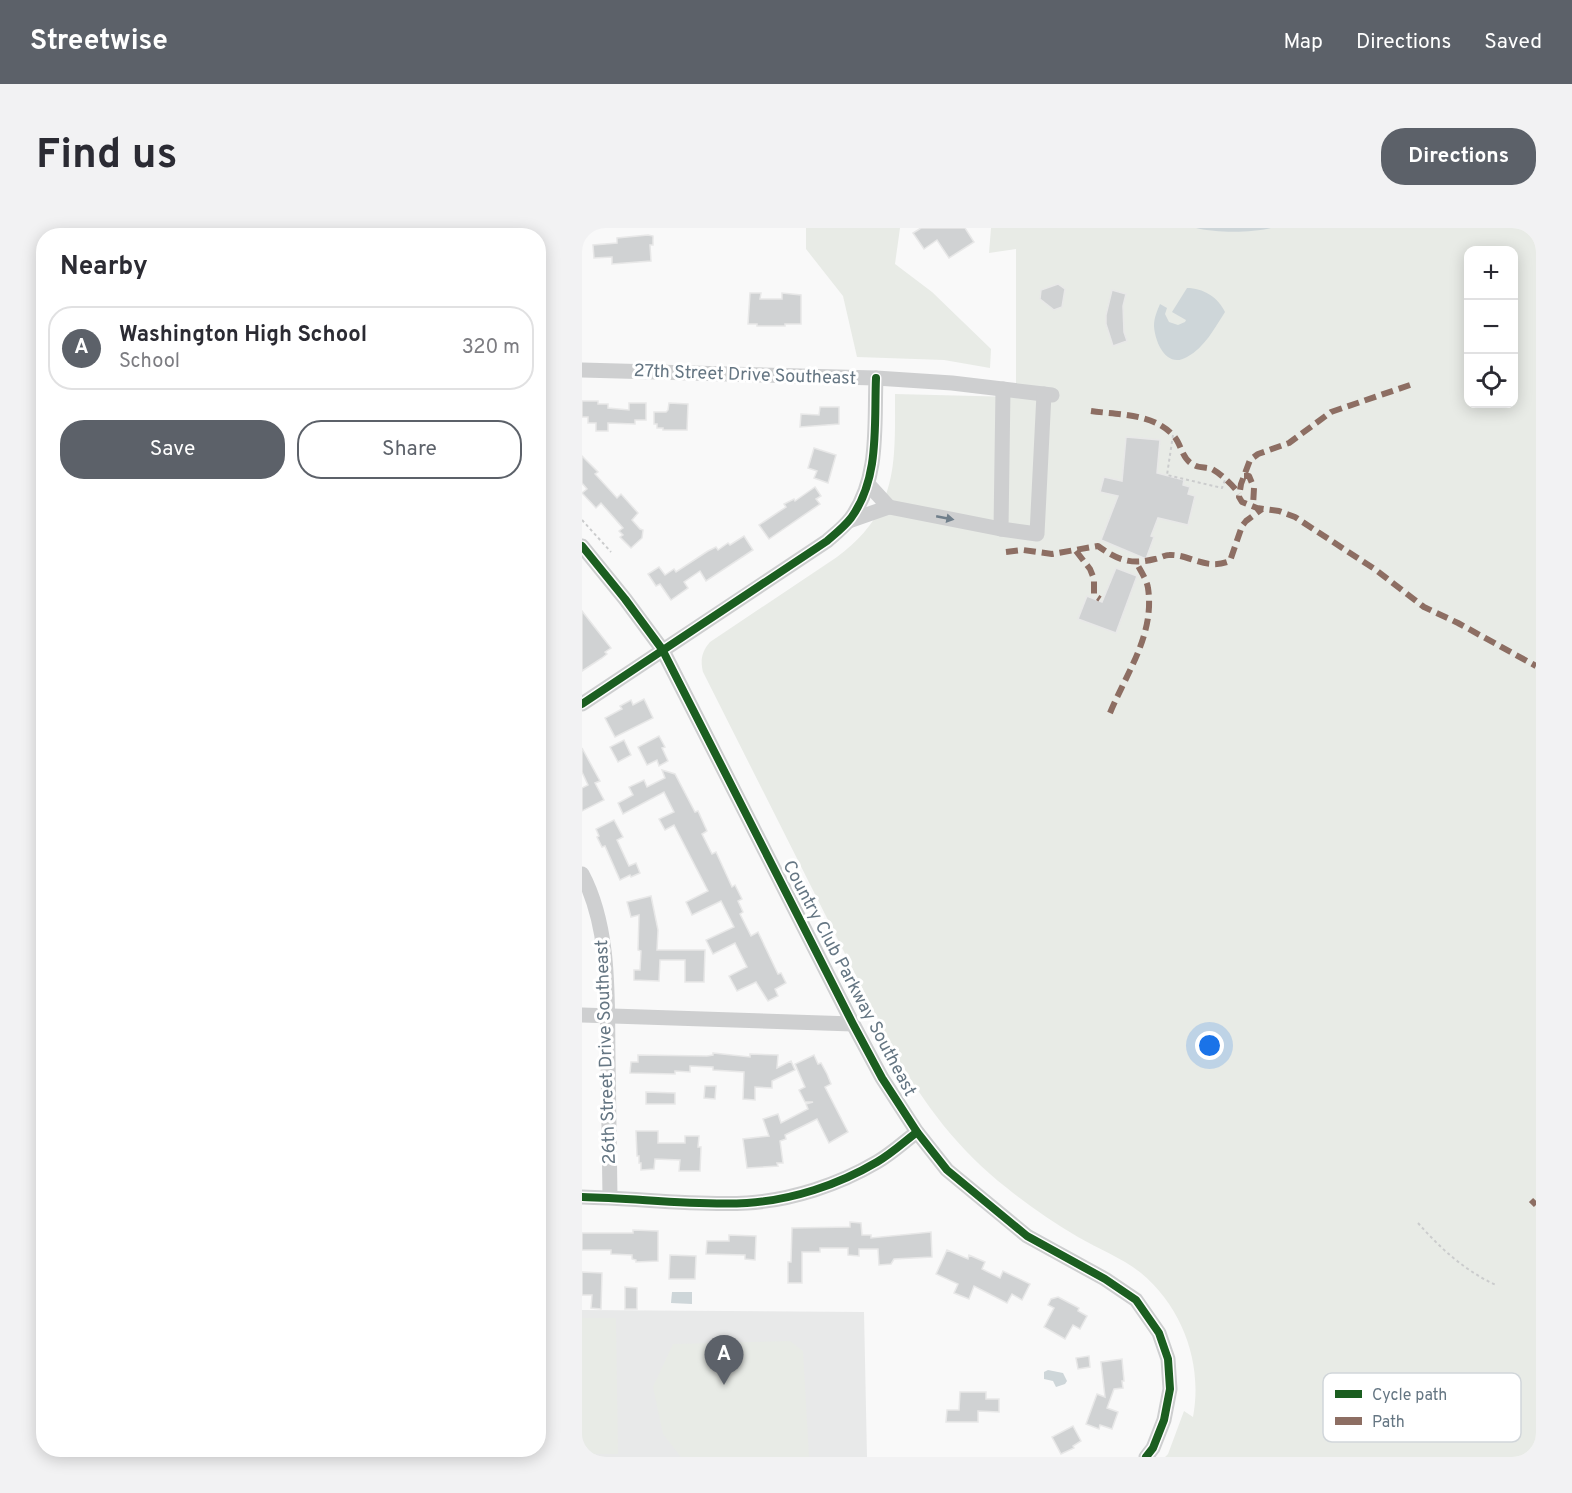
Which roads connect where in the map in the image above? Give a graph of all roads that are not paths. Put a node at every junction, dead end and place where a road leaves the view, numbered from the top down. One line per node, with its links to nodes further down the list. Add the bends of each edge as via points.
1 (582, 370): 2 (street, 27th Street Drive Southeast)
2 (876, 378): 3 (street, 27th Street Drive Southeast); 4 (street, via 874,450)
3 (1003, 389): 7 (street); 7 (street, 27th Street Drive Southeast, via 1048,394 1037,534)
4 (868, 484): 5 (street); 6 (street)
5 (889, 507): 6 (street); 7 (street, one-way to 7)
6 (849, 520): 9 (street, via 827,541)
7 (1001, 529)
8 (582, 546): 9 (street, Country Club Parkway Southeast)
9 (662, 649): 10 (street); 14 (street, Country Club Parkway Southeast)
10 (582, 704)
11 (582, 874): 13 (street, 26th Street Drive Southeast, via 596,910 603,948)
12 (582, 1015): 13 (street)
13 (607, 1016): 14 (street); 17 (street, 26th Street Drive Southeast)
14 (853, 1024): 15 (street, Country Club Parkway Southeast)
15 (917, 1132): 17 (street, via 856,1174 789,1196 748,1203); 18 (street, Country Club Parkway Southeast, via 947,1170 1027,1236 1136,1300 1159,1333 1168,1359 1170,1389 1164,1420)
16 (582, 1197): 17 (street)
17 (610, 1197)
18 (1146, 1457)

